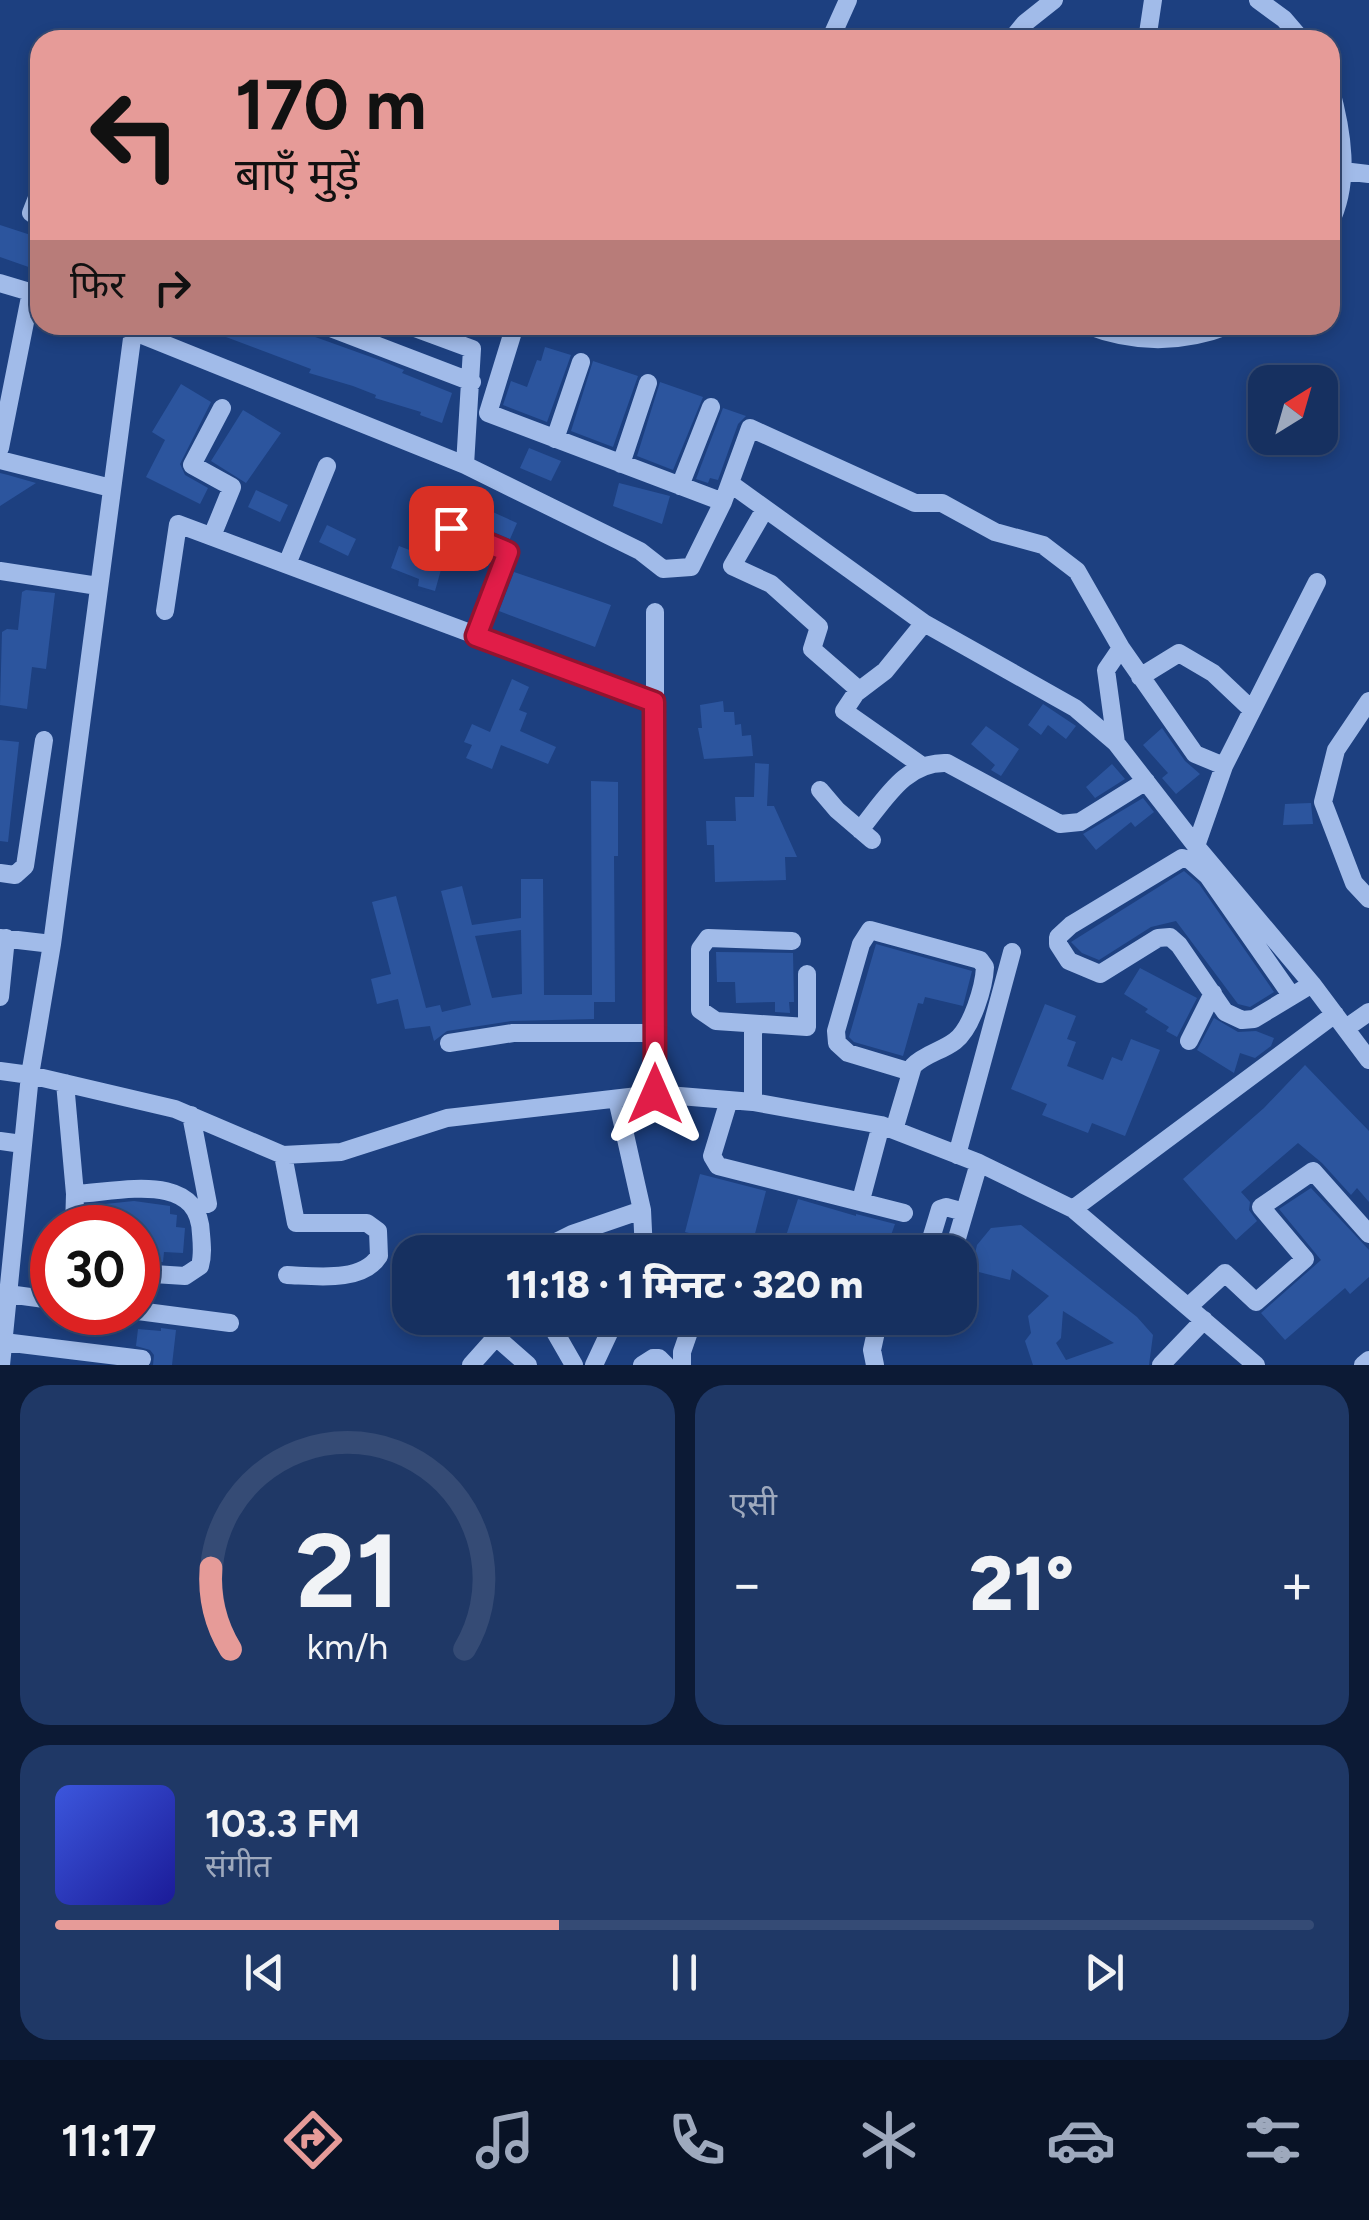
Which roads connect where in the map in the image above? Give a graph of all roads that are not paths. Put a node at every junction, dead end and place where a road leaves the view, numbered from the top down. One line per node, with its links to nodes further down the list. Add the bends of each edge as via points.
1 (848, 0): 5 (street)
2 (1054, 0): 6 (street)
3 (1153, 0): 7 (street)
4 (1258, 0): 8 (street)
5 (834, 30)
6 (1019, 30)
7 (1149, 30)
8 (1293, 30)
9 (1340, 122): 10 (street)
10 (1343, 171): 11 (street); 12 (street)
11 (1369, 174)
12 (1340, 183)
13 (0, 284): 14 (street)
14 (30, 292)
15 (30, 320): 29 (street)
16 (124, 335): 36 (street)
17 (142, 335): 32 (street)
18 (349, 335): 24 (street)
19 (434, 335): 24 (street, via 472,349)
20 (512, 335): 28 (street, via 488,413)
21 (1112, 335): 22 (street, via 1158,341)
22 (1204, 335)
23 (582, 362): 28 (street)
24 (472, 382): 32 (street)
25 (648, 383): 31 (street)
26 (711, 407): 35 (street)
27 (222, 408): 40 (street, via 192,465 232,486)
28 (555, 440): 31 (street)
29 (0, 448)
30 (0, 460): 36 (street)
31 (621, 464): 35 (street)
32 (465, 465): 37 (street, via 640,550 663,569 691,568)
33 (327, 466): 41 (street)
34 (731, 484): 37 (street); 38 (street); 49 (street, via 750,428 915,503 942,503 995,532 1042,545 1077,571)
35 (680, 486): 37 (street)
36 (111, 488): 44 (street)
37 (723, 502)
38 (766, 509): 47 (street); 51 (street, via 732,566 802,608 819,627 812,649)
39 (451, 528): 48 (street, via 508,552)
40 (212, 536): 41 (street); 45 (street, via 178,524)
41 (287, 564): 48 (street)
42 (0, 571): 44 (street)
43 (1317, 582): 54 (street)
44 (98, 586): 63 (street)
45 (165, 611)
46 (655, 612): 53 (street)
47 (924, 624): 51 (street, via 885,672); 56 (street, via 1075,708)
48 (476, 636): 53 (street)
49 (1121, 648): 50 (street); 56 (street, via 1106,670)
50 (1140, 676): 54 (street, via 1179,653 1212,672); 58 (street, via 1196,754)
51 (859, 690): 57 (street, via 846,714)
52 (1369, 701): 65 (street, via 1336,750 1323,802 1354,882)
53 (654, 702): 78 (street)
54 (1250, 708): 58 (street)
55 (44, 740): 62 (street)
56 (1116, 743): 59 (street)
57 (921, 765): 59 (street, via 947,763 1060,824 1080,822); 60 (street, via 899,784 866,835)
58 (1224, 766): 61 (street)
59 (1146, 781): 61 (street)
60 (820, 790)
61 (1196, 846): 71 (street)
62 (29, 847): 63 (street); 64 (street, via 21,872)
63 (63, 855): 68 (street)
64 (0, 873)
65 (1369, 899)
66 (3, 938): 68 (street); 73 (street)
67 (792, 940): 77 (street, via 702,943 700,1010 716,1021)
68 (52, 944): 84 (street)
69 (1012, 952): 95 (street)
70 (807, 974): 77 (street, via 808,1027)
71 (1312, 984): 74 (street); 76 (street)
72 (1213, 993): 74 (street, via 1226,1012 1242,1020); 74 (street, via 1170,937 1100,974 1069,961 1058,937 1182,858 1190,860); 79 (street)
73 (0, 996)
74 (1291, 996)
75 (1369, 1012): 76 (street)
76 (1340, 1021): 81 (street); 101 (street)
77 (753, 1024): 89 (street)
78 (656, 1034): 80 (street, via 513,1033); 86 (street)
79 (1189, 1040)
80 (449, 1043)
81 (1369, 1060)
82 (0, 1071): 84 (street)
83 (911, 1072): 83 (street, via 962,1032 986,966 870,930 837,1043 848,1053); 91 (street)
84 (30, 1075): 85 (street); 93 (street)
85 (65, 1083): 90 (street); 97 (street)
86 (655, 1094): 87 (street); 88 (street)
87 (617, 1099): 94 (street, via 447,1118 342,1152); 102 (street)
88 (729, 1100): 89 (street); 98 (street, via 712,1156 718,1166)
89 (754, 1102): 91 (street)
90 (191, 1115): 94 (street); 99 (street)
91 (887, 1127): 95 (street); 98 (street)
92 (0, 1141): 93 (street)
93 (22, 1144): 110 (street)
94 (283, 1155): 112 (street, via 296,1222 367,1223 378,1231 379,1256 368,1269)
95 (957, 1155): 96 (street)
96 (979, 1163): 101 (street); 103 (street)
97 (75, 1194): 100 (street); 111 (street, via 170,1189 191,1202 201,1220 200,1266 185,1276)
98 (861, 1200): 104 (street)
99 (208, 1204)
100 (75, 1205)
101 (1073, 1208): 115 (street)
102 (642, 1210): 106 (street); 107 (street)
103 (964, 1212): 108 (street, via 940,1209); 109 (street)
104 (904, 1213)
105 (1369, 1234): 115 (street, via 1313,1171 1262,1206 1305,1259 1256,1302 1225,1273)
106 (570, 1235)
107 (643, 1235)
108 (932, 1235)
109 (958, 1235)
110 (7, 1237): 113 (street)
111 (160, 1274)
112 (287, 1276)
113 (8, 1294): 114 (street); 123 (street)
114 (30, 1297)
115 (1188, 1307): 117 (street)
116 (160, 1314): 118 (street)
117 (1204, 1320): 135 (street); 136 (street)
118 (230, 1323)
119 (557, 1335): 129 (street)
120 (608, 1335): 130 (street)
121 (688, 1335): 133 (street)
122 (875, 1335): 134 (street)
123 (4, 1342): 124 (street); 126 (street)
124 (142, 1360)
125 (1369, 1360): 137 (street)
126 (1, 1365)
127 (471, 1365): 128 (street, via 496,1337)
128 (528, 1365)
129 (574, 1365)
130 (594, 1365)
131 (642, 1365): 132 (street, via 659,1358)
132 (666, 1365)
133 (682, 1365)
134 (875, 1365)
135 (1161, 1365)
136 (1256, 1365)
137 (1363, 1365)

